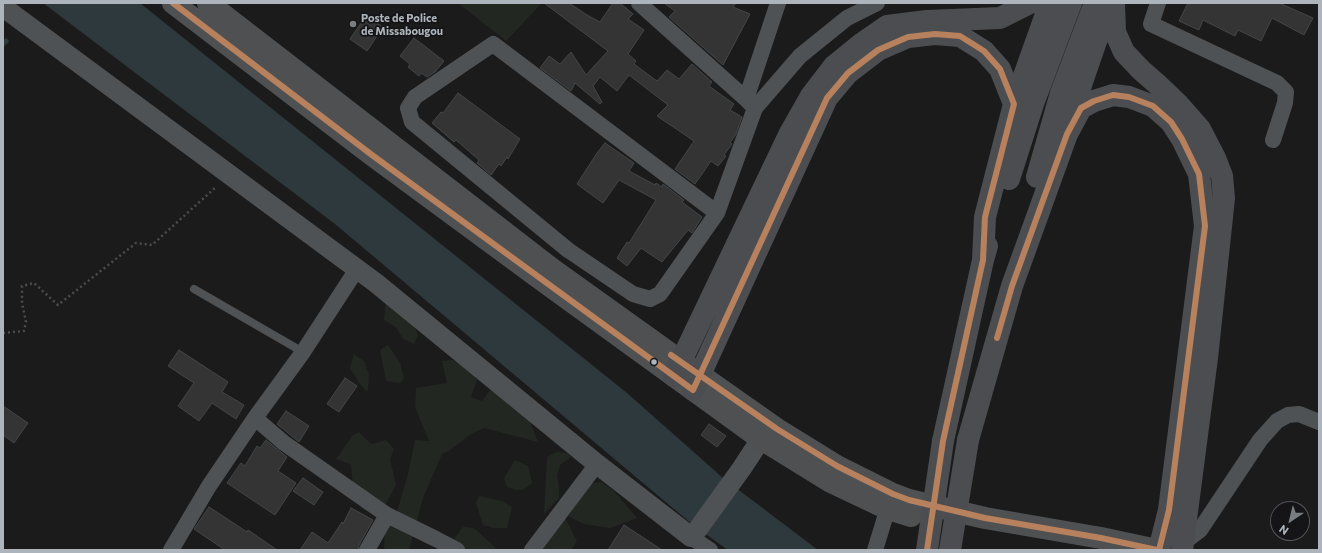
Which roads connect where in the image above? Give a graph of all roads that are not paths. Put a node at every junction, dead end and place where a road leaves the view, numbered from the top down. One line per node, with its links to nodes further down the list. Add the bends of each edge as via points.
1 (173, 3): 21 (main road, via 372,155)
2 (208, 3): 21 (main road)
3 (639, 3): 13 (street)
4 (778, 3): 13 (street)
5 (876, 3): 13 (street, via 847,18 800,56)
6 (1030, 3): 25 (main road, via 1000,18 927,21 887,26 834,66 811,96 789,135)
7 (1050, 3): 14 (main road)
8 (1071, 3): 19 (main road, via 1034,101)
9 (1095, 3): 22 (main road, via 1061,93 1019,243)
10 (1113, 3): 15 (main road, via 1102,24 1084,75); 34 (main road, via 1115,32 1124,52 1200,129 1222,176 1224,198 1209,342)
11 (1158, 3): 16 (street, via 1151,24 1277,83 1286,92)
12 (3, 7): 20 (street)
13 (751, 104): 17 (street)
14 (1014, 104): 19 (main road, via 985,217); 26 (main road, via 1000,69 984,51 960,36 935,34 908,37 878,50 848,73 827,98)
15 (1067, 134): 22 (main road); 44 (main road, via 1082,108 1094,100 1113,95 1129,97 1153,106 1171,122 1199,174 1205,226 1169,510)
16 (1274, 140)
17 (717, 214): 18 (street, via 660,294 650,299 633,294); 18 (street, via 493,44 415,97 408,108 412,122)
18 (568, 250): 21 (street)
19 (983, 260): 41 (main road, bridge, via 944,441)
20 (357, 269): 24 (street); 30 (street)
21 (548, 275): 25 (main road)
22 (1012, 286): 42 (main road, bridge, via 968,440)
23 (194, 289): 24 (lane)
24 (304, 352): 27 (street)
25 (677, 369): 26 (main road)
26 (697, 383): 29 (main road)
27 (255, 418): 32 (street, via 284,443); 35 (street, via 202,496)
28 (1319, 422): 34 (street, via 1299,414 1288,415 1277,421 1260,440 1200,530)
29 (766, 432): 31 (main road, via 837,466); 33 (street)
30 (597, 464): 33 (street); 38 (street)
31 (890, 501): 40 (street); 43 (main road, via 940,523); 44 (main road, via 909,500 984,518)
32 (386, 515): 36 (street); 37 (street)
33 (695, 533): 39 (street)
34 (1183, 546)
35 (171, 550)
36 (367, 550)
37 (457, 550)
38 (532, 550)
39 (709, 550)
40 (875, 550)
41 (927, 550)
42 (950, 550)
43 (1083, 550)
44 (1158, 550)

